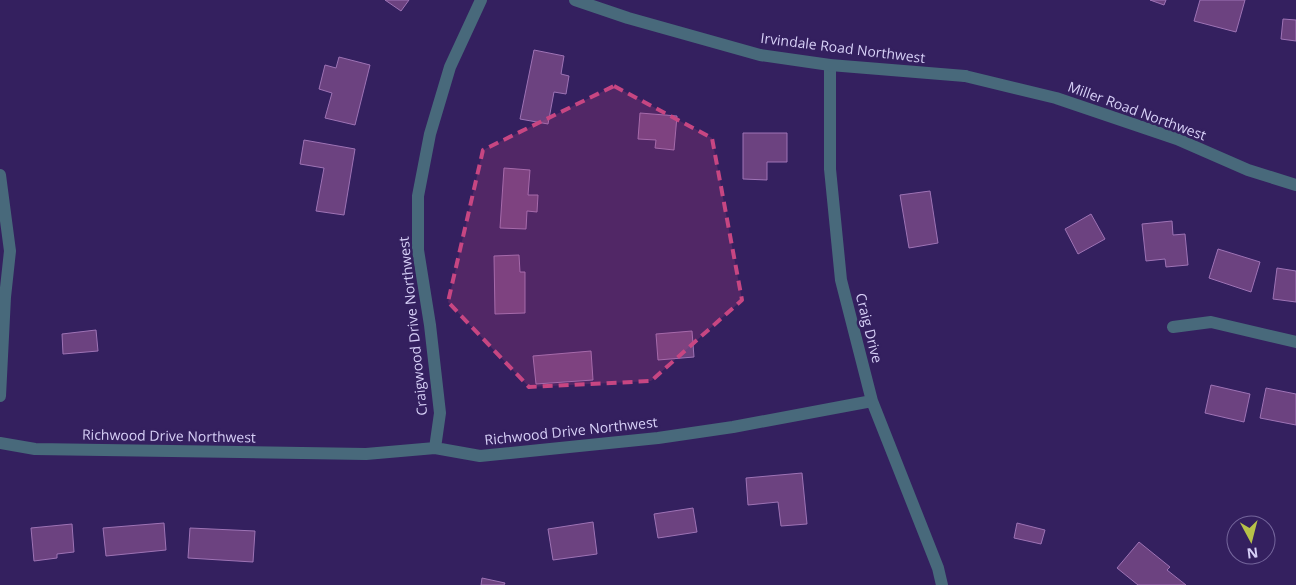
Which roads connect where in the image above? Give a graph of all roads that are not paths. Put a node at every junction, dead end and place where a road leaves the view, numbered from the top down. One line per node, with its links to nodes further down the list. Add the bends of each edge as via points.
1 (480, 0): 13 (street, Craigwood Drive Northwest, via 450,67 430,134 418,196 418,250 440,412)
2 (575, 0): 3 (street, Irvindale Road Northwest, via 760,55)
3 (830, 65): 4 (street, Irvindale Road Northwest); 10 (street, Craig Drive, via 830,169 841,280)
4 (965, 76): 6 (street, Miller Road Northwest, via 1056,98 1177,139 1248,170)
5 (0, 175): 9 (street, via 10,252)
6 (1296, 185)
7 (1173, 327): 8 (street, via 1211,322)
8 (1296, 342)
9 (0, 396)
10 (872, 401): 13 (street, Richwood Drive Northwest, via 658,438 480,456); 14 (street, Craig Drive)
11 (0, 438): 12 (street)
12 (0, 443): 13 (street, Richwood Drive Northwest, via 35,449 366,454)
13 (435, 448)
14 (942, 585)

